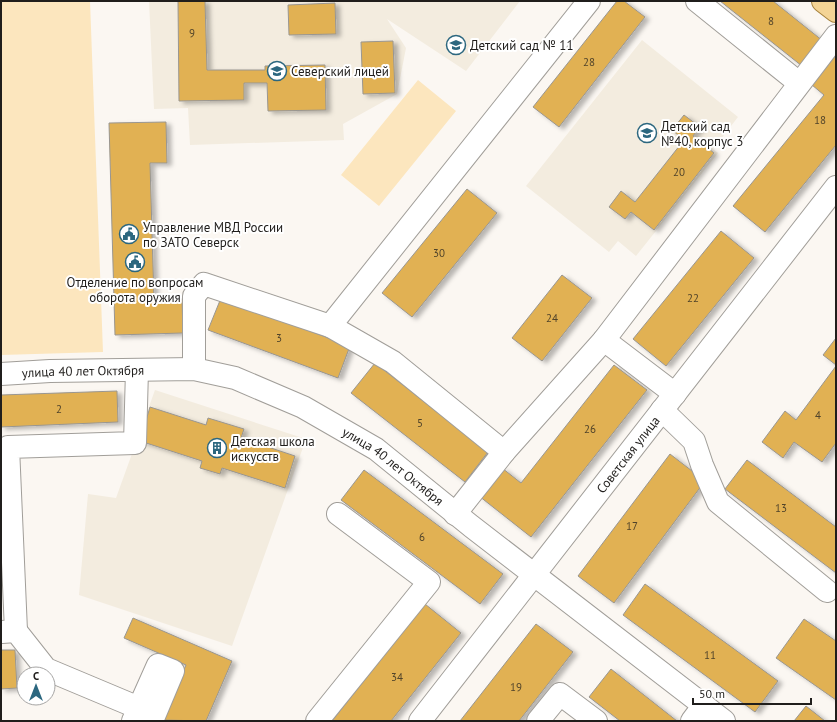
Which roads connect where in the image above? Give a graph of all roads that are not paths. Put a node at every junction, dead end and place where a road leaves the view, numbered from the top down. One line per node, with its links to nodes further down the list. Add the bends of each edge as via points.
1 (588, 1): 8 (street)
2 (696, 1): 6 (street)
3 (823, 1): 4 (main road)
4 (836, 11)
5 (836, 36): 6 (street)
6 (799, 83): 9 (street)
7 (836, 187): 13 (street, Советская улица)
8 (330, 326): 10 (street, via 204,284 194,296); 14 (street, via 393,362)
9 (604, 340): 13 (street); 14 (street)
10 (194, 369): 11 (street, улица 40 лет Октября); 16 (street, улица 40 лет Октября, via 235,378 303,407 376,449)
11 (137, 370): 12 (street, улица 40 лет Октября); 19 (street, via 135,443 8,446)
12 (1, 374)
13 (668, 402): 17 (street, Советская улица); 18 (street, via 694,441 718,502)
14 (504, 452): 16 (street)
15 (338, 514): 22 (street, via 429,582)
16 (455, 514): 17 (street, улица 40 лет Октября)
17 (534, 574): 20 (street, улица 40 лет Октября); 23 (street, Советская улица)
18 (827, 591)
19 (8, 632): 21 (street, via 46,669)
20 (698, 713): 26 (street, улица 40 лет Октября)
21 (142, 717)
22 (318, 721)
23 (420, 721)
24 (538, 721): 25 (street, via 560,694)
25 (596, 721)
26 (724, 721)

